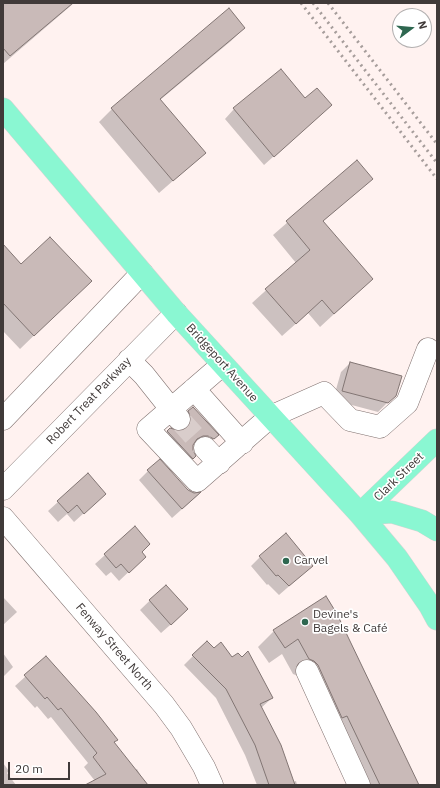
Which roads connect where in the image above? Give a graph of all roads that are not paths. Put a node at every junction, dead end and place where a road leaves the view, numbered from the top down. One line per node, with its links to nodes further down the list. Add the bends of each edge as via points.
1 (3, 109): 2 (main road, Bridgeport Avenue)
2 (142, 273): 3 (main road, Bridgeport Avenue); 10 (street)
3 (176, 313): 5 (street, Robert Treat Parkway); 6 (main road, Bridgeport Avenue)
4 (428, 349): 9 (street, via 407,403 380,427 350,420 324,392)
5 (129, 360): 8 (street); 13 (street, Robert Treat Parkway)
6 (222, 364): 7 (street); 9 (main road, Bridgeport Avenue)
7 (194, 389): 8 (street); 12 (street)
8 (175, 414): 12 (street, via 148,429 198,481 212,455)
9 (270, 417): 12 (street); 14 (main road, Bridgeport Avenue)
10 (3, 419)
11 (437, 440): 14 (main road, Clark Street)
12 (242, 443)
13 (3, 489)
14 (360, 514): 16 (main road, via 400,514 422,521); 17 (main road, Bridgeport Avenue)
15 (3, 518): 19 (street, Fenway Street North, via 164,705 181,728)
16 (437, 530)
17 (435, 608)
18 (307, 671): 20 (street)
19 (212, 785)
20 (359, 785)

